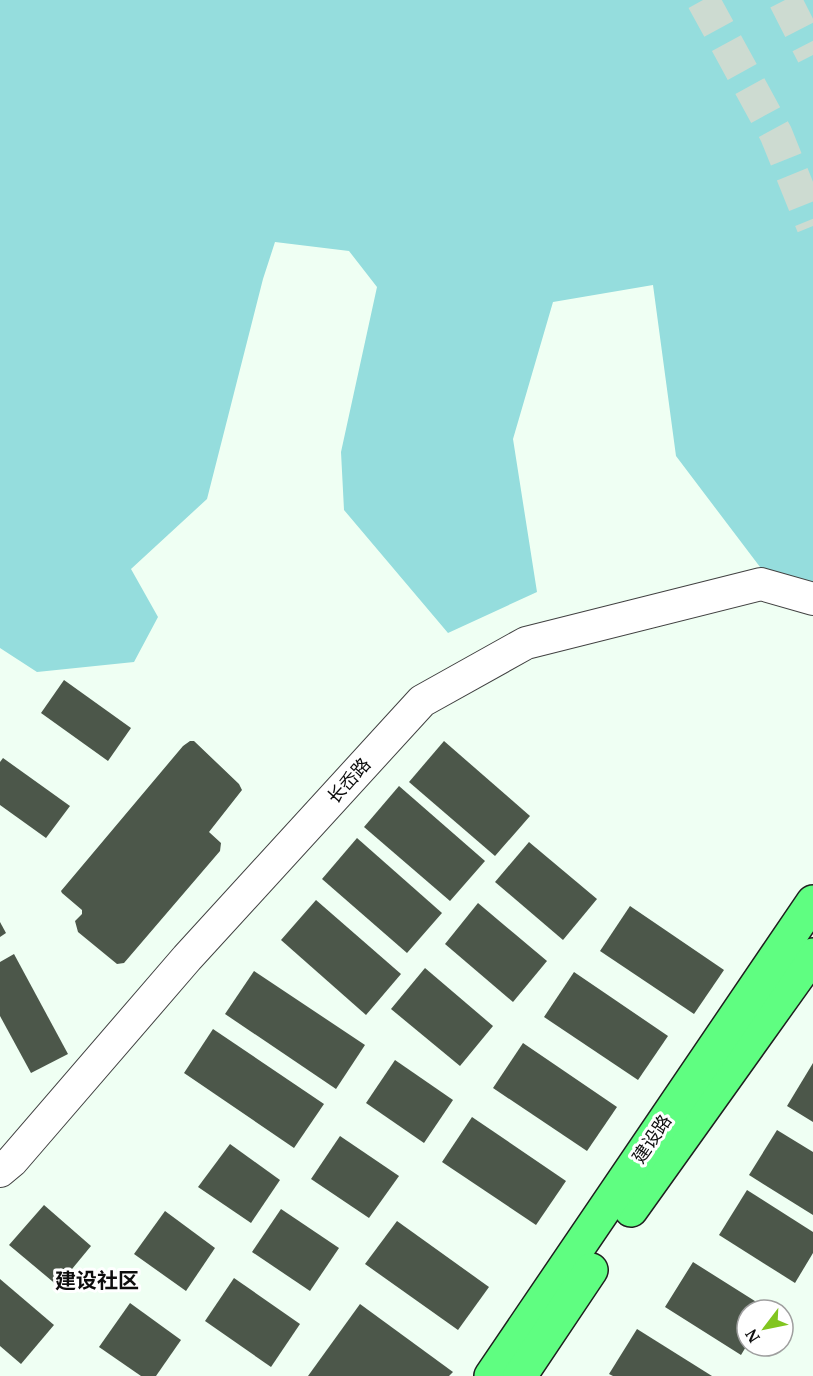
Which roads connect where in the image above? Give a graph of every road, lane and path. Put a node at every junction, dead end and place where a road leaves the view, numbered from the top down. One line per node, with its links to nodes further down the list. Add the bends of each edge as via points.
1 (813, 599): 4 (street, 长岙路, via 761,584 526,643 422,702)
2 (813, 902): 5 (main road, 建设路)
3 (813, 955): 6 (main road, 建设路, via 637,1202)
4 (0, 1171)
5 (491, 1376)
6 (520, 1376)

